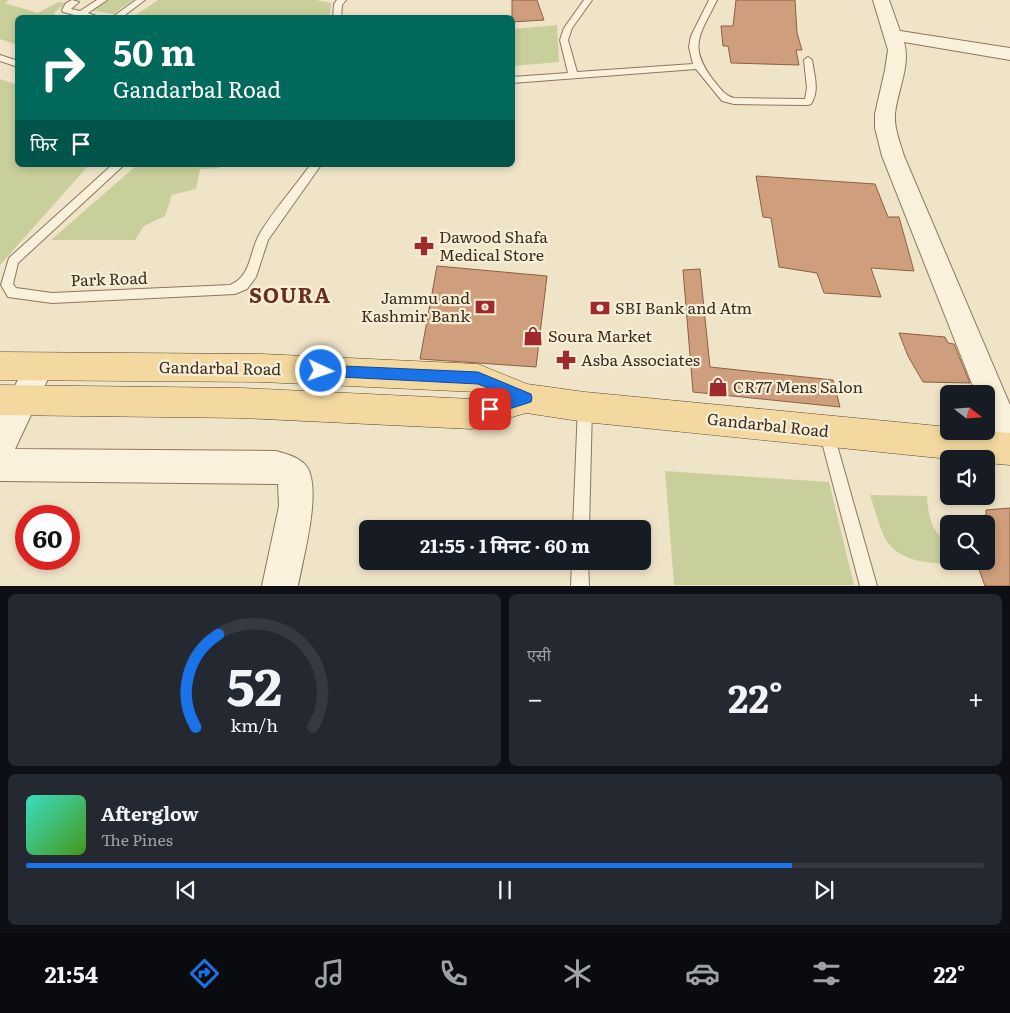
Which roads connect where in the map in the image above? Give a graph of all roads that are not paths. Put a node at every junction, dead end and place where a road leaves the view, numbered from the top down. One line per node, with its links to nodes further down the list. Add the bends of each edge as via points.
1 (103, 0): 8 (lane)
2 (141, 0): 10 (lane)
3 (588, 0): 18 (lane, via 568,28 564,40)
4 (713, 0): 17 (lane, via 695,36 693,47)
5 (881, 0): 12 (street)
6 (340, 1): 11 (lane)
7 (75, 2): 8 (lane, via 66,10)
8 (81, 14): 9 (lane)
9 (85, 15)
10 (119, 15)
11 (338, 15)
12 (893, 35): 13 (street); 28 (street, via 897,50 896,70 885,114 885,128 893,156)
13 (1010, 54)
14 (0, 58): 16 (lane)
15 (808, 60): 17 (lane, via 812,98 801,104 747,103 725,99)
16 (15, 63)
17 (698, 66): 18 (lane)
18 (573, 75): 19 (lane)
19 (515, 80)
20 (118, 167): 21 (lane, Park Road, via 13,261 7,285 12,293 52,298 239,288 252,274 263,239)
21 (315, 167)
22 (0, 366): 23 (main road, Gandarbal Road)
23 (40, 366): 24 (main road, Gandarbal Road, via 262,368 478,378); 25 (street)
24 (526, 398): 25 (main road, Gandarbal Road, via 472,414 242,402); 26 (main road, Gandarbal Road)
25 (12, 400): 29 (street)
26 (585, 407): 27 (main road, Gandarbal Road); 32 (lane)
27 (826, 431): 30 (main road, Gandarbal Road); 36 (lane)
28 (1010, 441)
29 (0, 446)
30 (1010, 449)
31 (0, 465): 34 (street, via 276,467 288,471 295,478 296,506)
32 (581, 520)
33 (580, 570): 35 (lane)
34 (280, 586)
35 (580, 586)
36 (870, 586)

